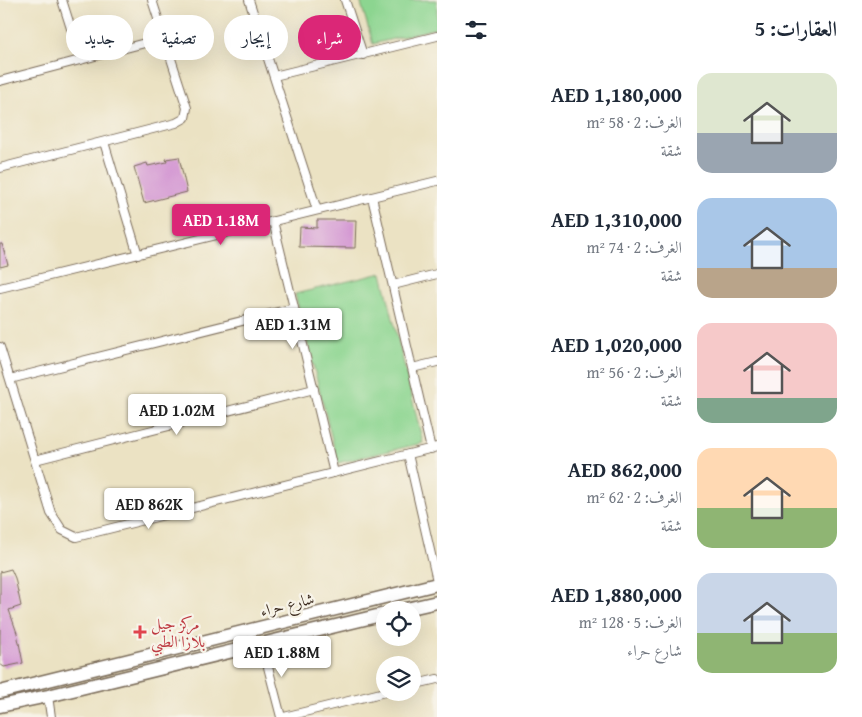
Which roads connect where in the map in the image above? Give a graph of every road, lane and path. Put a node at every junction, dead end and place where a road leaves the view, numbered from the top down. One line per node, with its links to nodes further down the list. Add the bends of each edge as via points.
1 (62, 0): 5 (street)
2 (152, 0): 6 (street)
3 (249, 0): 11 (street)
4 (345, 0): 8 (street)
5 (67, 15)
6 (157, 15)
7 (437, 36): 8 (street)
8 (363, 54): 11 (street)
9 (81, 60): 12 (street)
10 (171, 60): 13 (street, via 187,108 186,118)
11 (274, 76): 17 (street)
12 (0, 79)
13 (104, 142): 14 (street); 19 (street)
14 (0, 168)
15 (437, 181): 16 (street)
16 (372, 197): 17 (street); 21 (street)
17 (317, 210): 18 (street)
18 (273, 221): 19 (street); 23 (street)
19 (138, 255): 22 (street)
20 (437, 274): 21 (street)
21 (392, 285): 26 (street)
22 (0, 288)
23 (294, 308): 27 (street); 28 (street)
24 (0, 347): 27 (street)
25 (437, 362): 26 (street)
26 (412, 368): 29 (street)
27 (10, 380): 31 (street)
28 (314, 390): 31 (street); 32 (street)
29 (434, 448): 30 (street)
30 (408, 454): 32 (street); 33 (street)
31 (35, 460): 32 (street, via 51,512 62,530 76,537)
32 (334, 473)
33 (437, 583): 35 (main road, شارع حراء)
34 (437, 602): 36 (main road)
35 (359, 603): 38 (main road); 42 (main road, شارع حراء)
36 (421, 606)
37 (376, 616): 38 (main road, شارع حراء)
38 (364, 619): 39 (main road, شارع حراء)
39 (262, 644): 44 (main road, شارع حراء); 47 (street)
40 (437, 679): 41 (street)
41 (421, 683)
42 (0, 692)
43 (376, 694): 47 (street)
44 (48, 696): 45 (main road, شارع حراء); 46 (street)
45 (0, 706)
46 (51, 717)
47 (282, 717)

